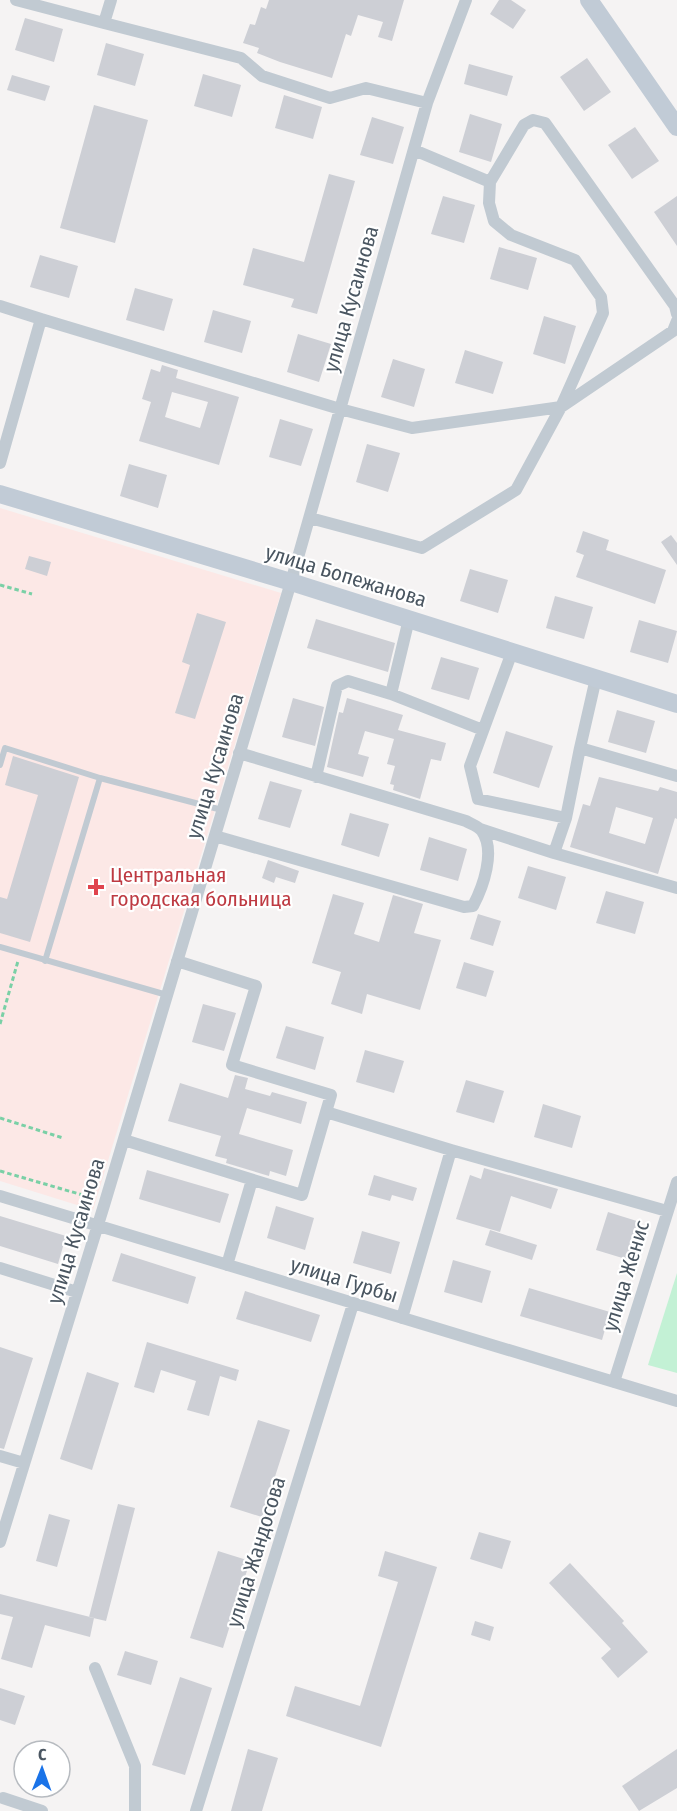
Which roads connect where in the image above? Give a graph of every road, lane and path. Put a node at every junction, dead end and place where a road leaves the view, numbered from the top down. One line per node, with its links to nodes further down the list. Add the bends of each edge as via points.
1 (15, 0): 5 (street)
2 (111, 0): 5 (street)
3 (466, 0): 6 (street, улица Кусаинова)
4 (589, 0): 7 (street)
5 (104, 24): 6 (street, via 241,58 262,76 330,98 366,88)
6 (427, 103): 8 (street, улица Кусаинова)
7 (677, 127)
8 (414, 150): 9 (street); 15 (street, улица Кусаинова)
9 (490, 182): 11 (street, via 524,125 533,120 545,123); 14 (street, via 489,203 494,221 511,235 575,260 601,297 603,313)
10 (0, 306): 12 (street)
11 (677, 314)
12 (42, 319): 15 (street); 17 (street)
13 (677, 321): 14 (street, via 673,331)
14 (561, 407): 15 (street, via 412,428); 20 (street, via 516,490 422,548)
15 (340, 409): 20 (street, улица Кусаинова)
16 (0, 412): 17 (street)
17 (13, 417): 18 (street)
18 (0, 463)
19 (0, 494): 21 (street, улица Бопежанова)
20 (310, 518): 21 (street, улица Кусаинова)
21 (291, 582): 24 (street, улица Бопежанова); 32 (street, улица Кусаинова)
22 (0, 585): 23 (path)
23 (32, 594)
24 (409, 619): 25 (street, улица Бопежанова); 27 (street)
25 (512, 652): 26 (street, улица Бопежанова); 29 (street)
26 (596, 678): 28 (street, улица Бопежанова); 31 (street)
27 (391, 694): 29 (street); 35 (street, via 348,681 337,686)
28 (677, 704)
29 (483, 730): 38 (street, via 471,766 478,799)
30 (3, 748): 33 (lane); 36 (lane)
31 (580, 748): 34 (street); 38 (street)
32 (239, 753): 35 (street); 37 (street, улица Кусаинова)
33 (0, 765)
34 (677, 776)
35 (316, 777): 39 (street, via 466,821)
36 (100, 778): 37 (lane); 45 (lane)
37 (222, 810): 40 (street, улица Кусаинова)
38 (566, 818): 41 (street)
39 (480, 829): 40 (street, via 488,842 488,859 477,899 473,906 464,907); 41 (street)
40 (215, 836): 46 (street, улица Кусаинова)
41 (554, 853): 42 (street)
42 (677, 888)
43 (0, 947): 44 (lane)
44 (20, 953): 45 (lane); 48 (path)
45 (45, 961): 47 (lane)
46 (177, 961): 47 (street, улица Кусаинова); 49 (street, via 256,986 232,1065 331,1095)
47 (167, 995): 52 (street, улица Кусаинова)
48 (0, 1024)
49 (326, 1112): 53 (street); 55 (street, via 302,1195)
50 (0, 1118): 51 (path)
51 (63, 1138)
52 (124, 1140): 55 (street); 58 (street, улица Кусаинова)
53 (451, 1150): 59 (street); 65 (street)
54 (0, 1171): 58 (path)
55 (252, 1180): 61 (street)
56 (677, 1182): 59 (street, улица Женис)
57 (0, 1196): 60 (street, улица Гурбы)
58 (105, 1202): 60 (street, улица Кусаинова)
59 (667, 1210): 66 (street, улица Женис)
60 (98, 1225): 61 (street, улица Гурбы); 63 (street, улица Кусаинова)
61 (226, 1266): 64 (street, улица Гурбы)
62 (0, 1268): 63 (street)
63 (77, 1292): 69 (street, улица Кусаинова)
64 (353, 1304): 65 (street, улица Гурбы); 75 (street, улица Жандосова)
65 (402, 1318): 66 (street, улица Гурбы)
66 (614, 1382): 67 (street, улица Гурбы)
67 (677, 1401)
68 (0, 1456): 69 (street)
69 (24, 1463): 70 (street, улица Кусаинова)
70 (0, 1542)
71 (95, 1668): 74 (street, via 135,1766)
72 (3, 1798): 73 (street)
73 (42, 1811)
74 (135, 1811)
75 (196, 1811)

